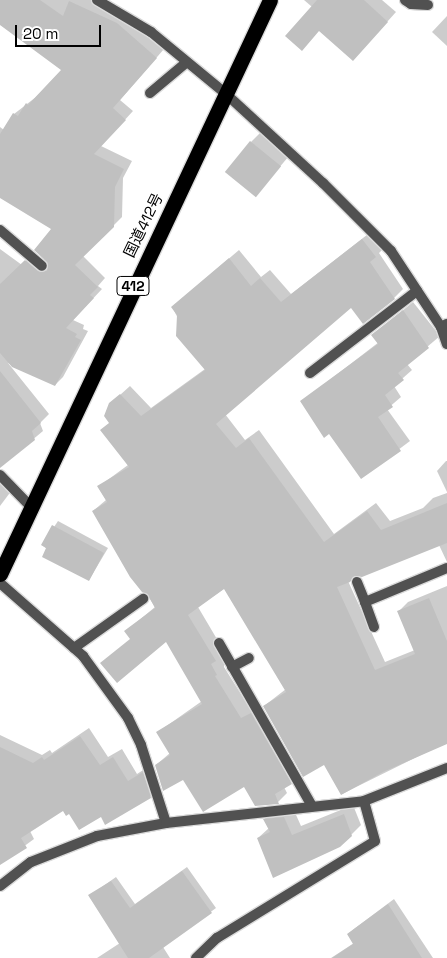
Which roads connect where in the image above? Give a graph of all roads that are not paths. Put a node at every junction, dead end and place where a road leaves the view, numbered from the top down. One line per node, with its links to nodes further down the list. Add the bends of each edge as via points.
1 (97, 0): 5 (street, via 151,32)
2 (270, 0): 7 (highway, 国道412号 / 412)
3 (405, 0): 4 (street, via 411,4)
4 (428, 5)
5 (186, 62): 6 (street); 7 (street)
6 (150, 93)
7 (225, 93): 10 (street, via 391,251); 15 (highway, 国道412号 / 412)
8 (0, 230): 9 (street)
9 (42, 266)
10 (417, 291): 11 (street); 13 (street)
11 (444, 326): 12 (street)
12 (447, 344)
13 (310, 373)
14 (0, 475): 15 (street)
15 (31, 507): 17 (highway, 国道412号 / 412)
16 (447, 568): 21 (street)
17 (0, 574)
18 (357, 582): 21 (street)
19 (0, 583): 24 (street)
20 (143, 599): 24 (street)
21 (365, 602): 22 (street)
22 (374, 627)
23 (219, 643): 26 (street)
24 (74, 648): 30 (street, via 128,718 141,745)
25 (249, 658): 26 (street)
26 (232, 667): 29 (street)
27 (447, 768): 28 (street)
28 (364, 800): 29 (street); 32 (street, via 375,841 218,938)
29 (312, 806): 30 (street)
30 (166, 823): 31 (street, via 97,836 31,862)
31 (0, 886)
32 (196, 958)

